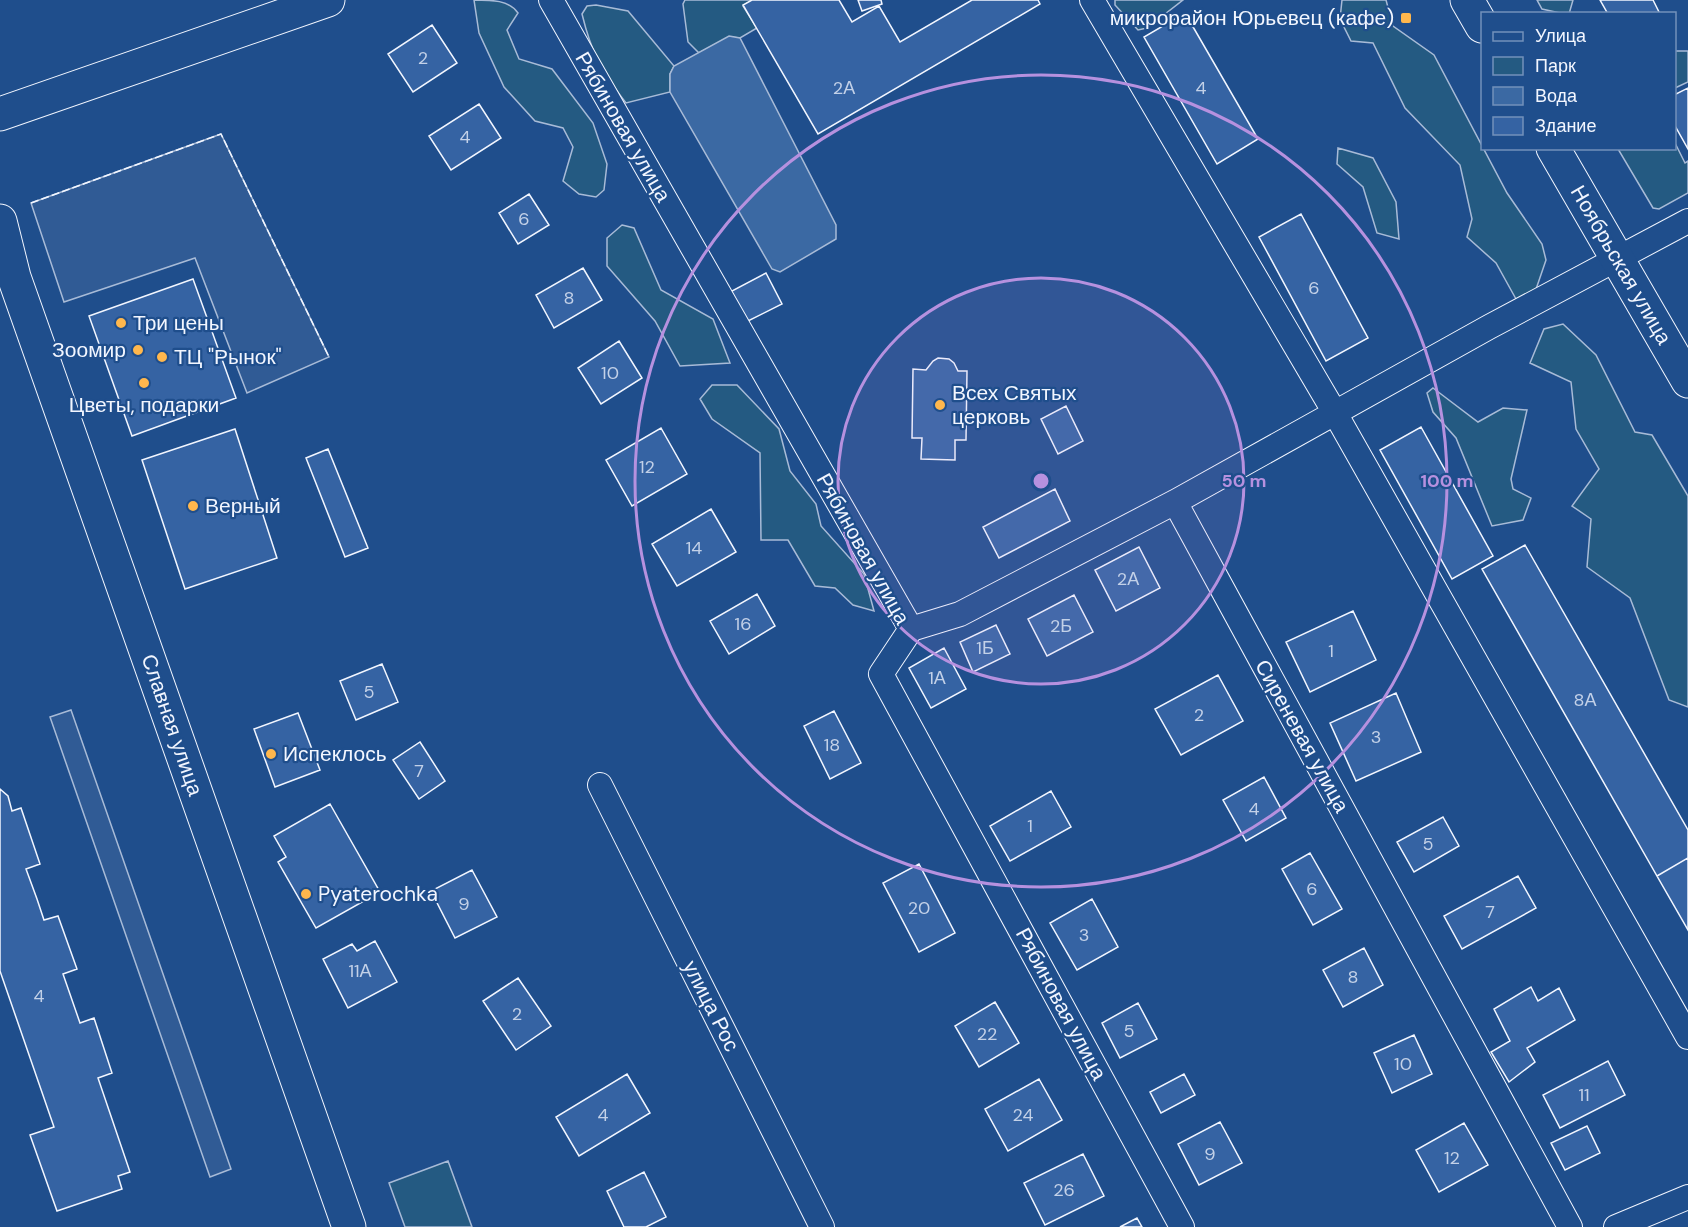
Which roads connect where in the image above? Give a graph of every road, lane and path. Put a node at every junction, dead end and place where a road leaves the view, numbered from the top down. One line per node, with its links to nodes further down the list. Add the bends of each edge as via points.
1 (328, 0): 6 (main road)
2 (551, 0): 14 (street, Рябиновая улица)
3 (1092, 0): 12 (street)
4 (1467, 0): 5 (main road)
5 (1481, 24)
6 (0, 114)
7 (1554, 150): 10 (main road, Ноябрьская улица)
8 (0, 221): 18 (main road, Славная улица, via 15,277)
9 (1688, 221): 10 (street)
10 (1617, 260): 11 (main road, Ноябрьская улица); 12 (street)
11 (1688, 381)
12 (1335, 413): 13 (street); 16 (street)
13 (1175, 502): 14 (street, via 960,614); 21 (street, Сиреневая улица)
14 (911, 629): 20 (street, Рябиновая улица, via 881,674)
15 (600, 785): 19 (street, улица Рос)
16 (1688, 1037)
17 (1688, 1197): 22 (street)
18 (349, 1227)
19 (822, 1227)
20 (1182, 1227)
21 (1570, 1227)
22 (1616, 1227)

